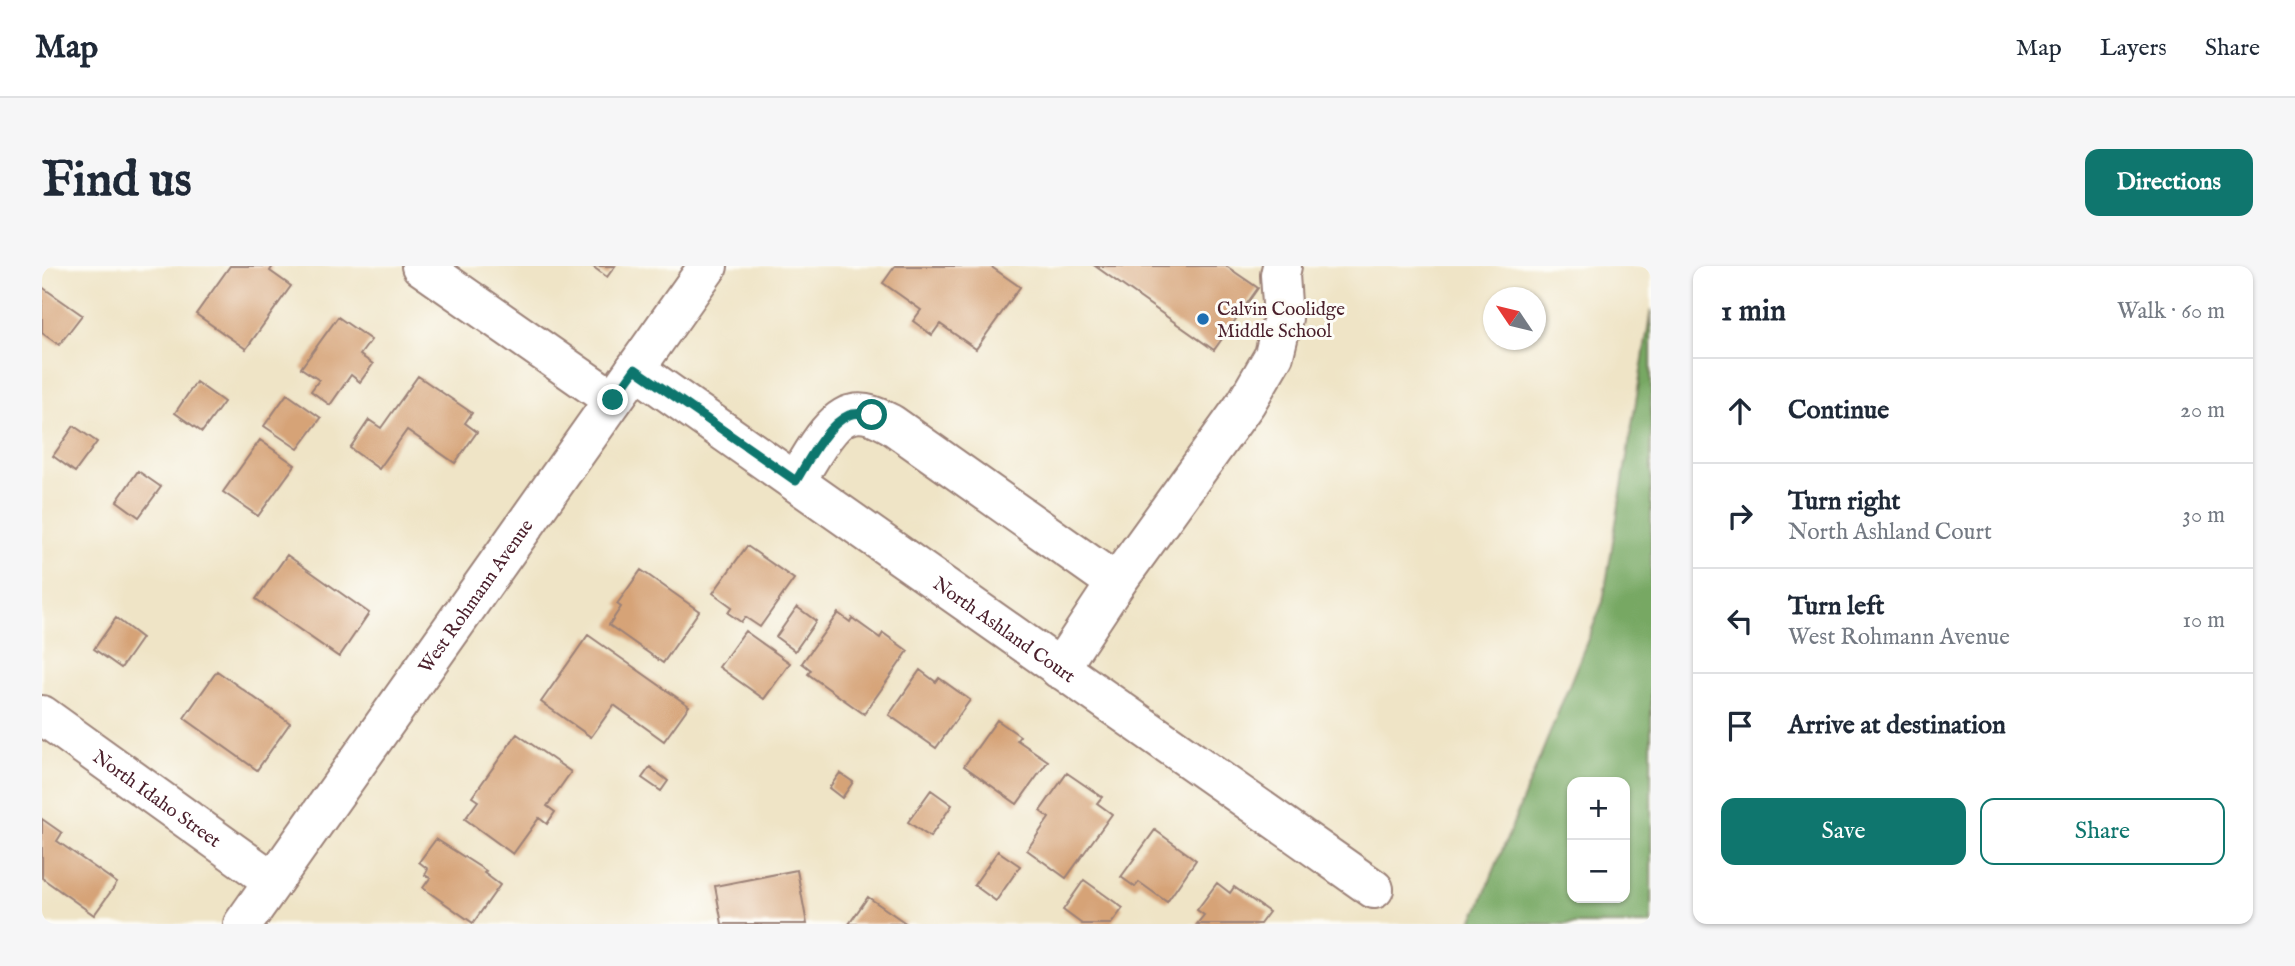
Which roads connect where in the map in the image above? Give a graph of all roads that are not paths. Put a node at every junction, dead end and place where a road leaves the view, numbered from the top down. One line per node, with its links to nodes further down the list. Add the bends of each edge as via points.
1 (421, 266): 5 (street)
2 (708, 266): 4 (street, West Rohmann Avenue)
3 (1282, 266): 7 (street, via 1283,318 1274,355 1246,403)
4 (635, 369): 5 (street, West Rohmann Avenue); 6 (street, North Ashland Court)
5 (613, 400): 10 (street, West Rohmann Avenue)
6 (796, 481): 7 (street, via 838,422 852,414 872,415); 8 (street, North Ashland Court)
7 (1116, 583): 8 (street)
8 (1059, 669): 11 (street, North Ashland Court)
9 (42, 715): 10 (street, North Idaho Street)
10 (273, 881): 12 (street, West Rohmann Avenue)
11 (1374, 889)
12 (243, 924)

